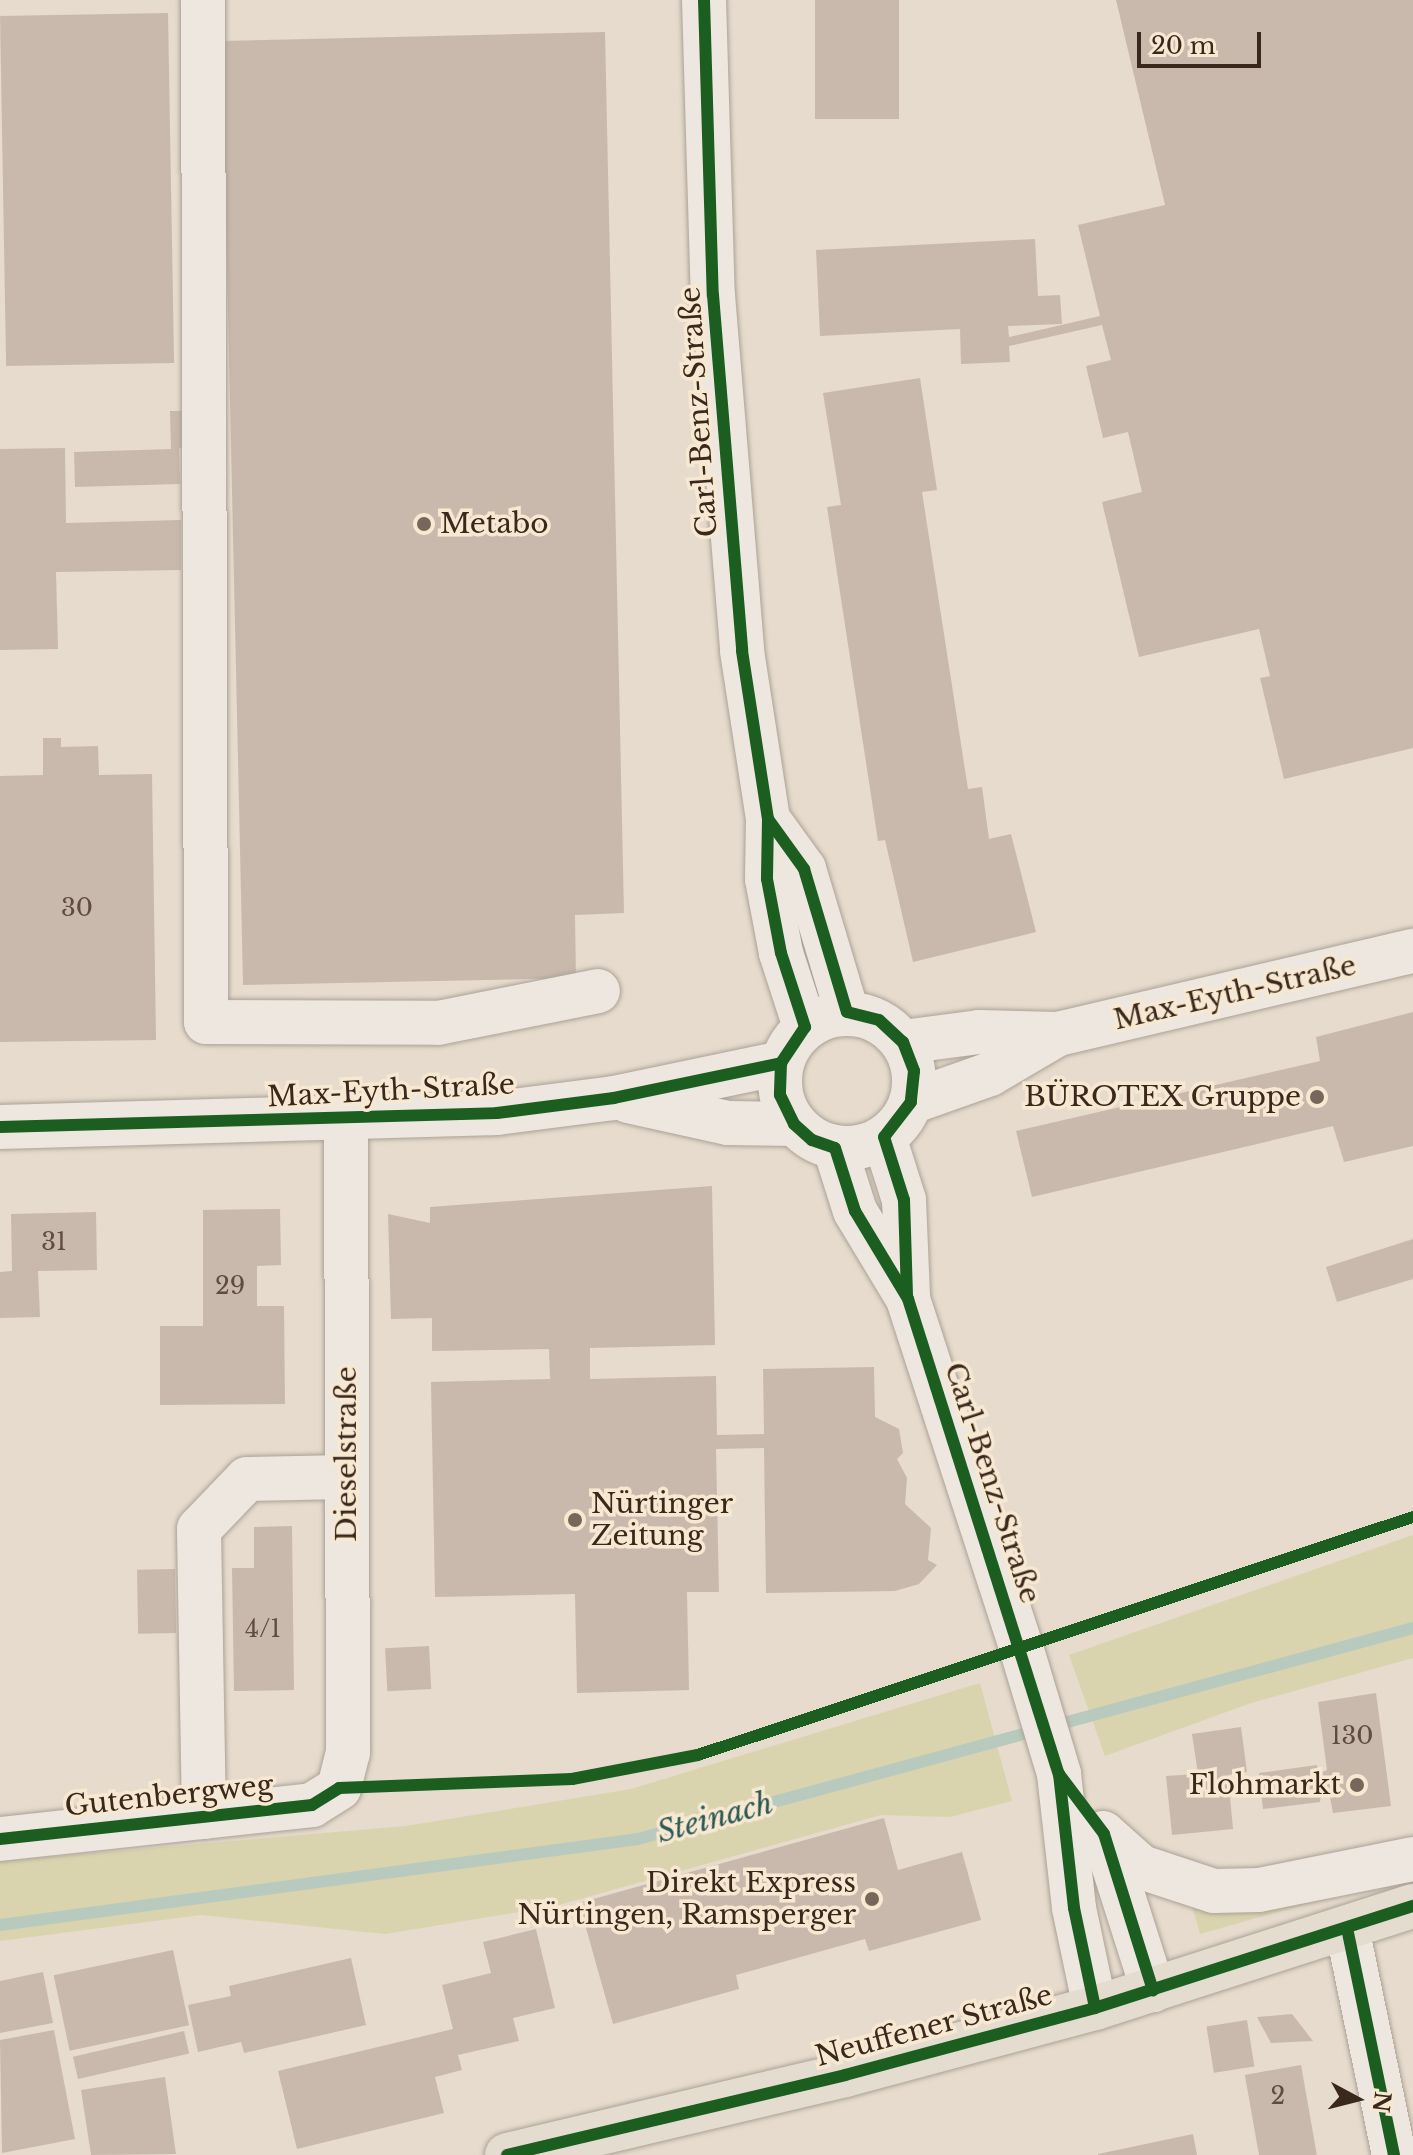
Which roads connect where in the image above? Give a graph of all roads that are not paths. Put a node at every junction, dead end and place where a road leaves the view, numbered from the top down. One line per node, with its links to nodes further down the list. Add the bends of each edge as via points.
1 (203, 0): 5 (street, via 206,1022 438,1023)
2 (704, 0): 3 (street, Carl-Benz-Straße, via 713,295 728,497 742,651)
3 (768, 819): 6 (street, Carl-Benz-Straße, via 804,869); 7 (street, Carl-Benz-Straße, via 767,879 781,953)
4 (1413, 951): 8 (street, Max-Eyth-Straße)
5 (598, 991)
6 (847, 1012): 7 (street); 9 (street, via 879,1020)
7 (805, 1027): 10 (street)
8 (1058, 1034): 9 (street, Max-Eyth-Straße, via 979,1032); 12 (street, Max-Eyth-Straße, via 990,1074)
9 (903, 1042): 12 (street, via 914,1071)
10 (781, 1063): 11 (street, Max-Eyth-Straße); 14 (street, via 780,1095)
11 (614, 1098): 13 (street, Max-Eyth-Straße, via 497,1113); 14 (street, Max-Eyth-Straße, via 728,1123)
12 (911, 1102): 16 (street)
13 (346, 1119): 15 (street, Max-Eyth-Straße); 19 (street, Dieselstraße)
14 (794, 1124): 17 (street, via 812,1140)
15 (0, 1127)
16 (884, 1137): 17 (street, via 861,1147); 18 (street, Carl-Benz-Straße, via 904,1200)
17 (835, 1148): 18 (street, Carl-Benz-Straße, via 855,1211)
18 (908, 1299): 20 (street, Carl-Benz-Straße)
19 (347, 1477): 21 (street, Dieselstraße, via 348,1753); 22 (street, via 247,1479 199,1529)
20 (1059, 1774): 23 (street, Carl-Benz-Straße); 29 (street, Carl-Benz-Straße, via 1074,1908)
21 (339, 1788): 22 (street, Gutenbergweg, via 312,1805)
22 (204, 1817): 24 (street, Gutenbergweg)
23 (1104, 1834): 25 (street, via 1141,1867 1214,1891 1259,1890); 28 (street, Carl-Benz-Straße)
24 (0, 1839)
25 (1413, 1859)
26 (1413, 1906): 27 (main road, Neuffener Straße)
27 (1347, 1928): 28 (main road, Neuffener Straße); 31 (street)
28 (1153, 1990): 29 (main road, Neuffener Straße)
29 (1095, 2008): 30 (main road, Neuffener Straße, via 845,2075)
30 (507, 2155)
31 (1394, 2155)

